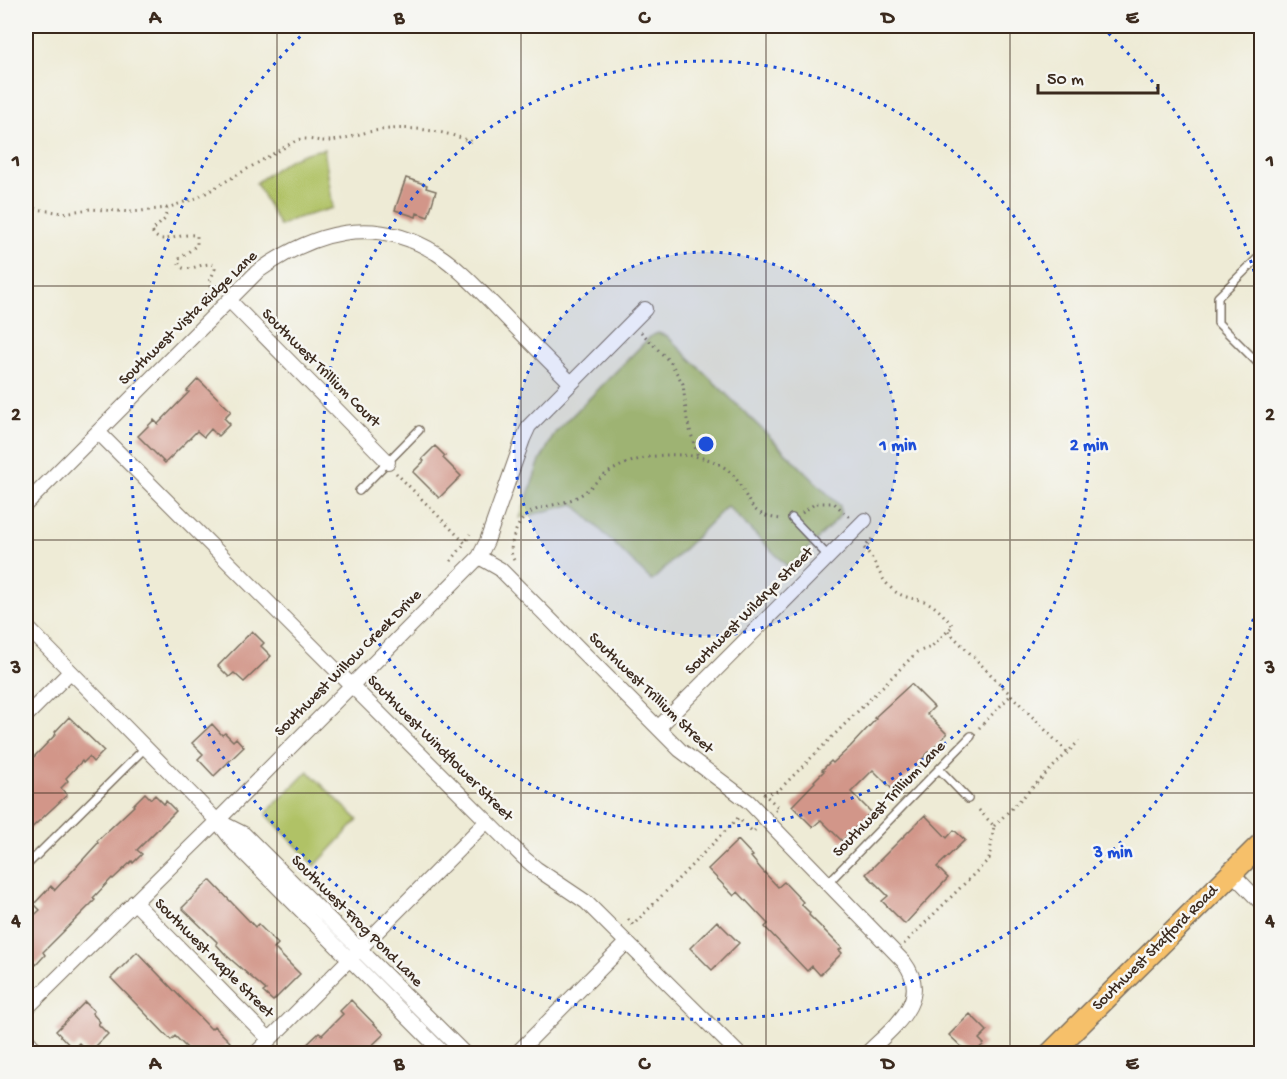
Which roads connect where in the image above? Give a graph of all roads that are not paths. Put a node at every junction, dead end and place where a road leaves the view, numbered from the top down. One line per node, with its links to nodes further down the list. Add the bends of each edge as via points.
1 (1262, 254): 4 (lane, via 1218,297 1218,323)
2 (223, 297): 5 (street, Southwest Vista Ridge Lane, via 278,257 326,236 383,233 409,239 462,273); 7 (street, Southwest Vista Ridge Lane); 8 (street, Southwest Trillium Court)
3 (645, 309): 5 (street, Southwest Willow Creek Drive)
4 (1262, 367)
5 (571, 383): 14 (street, Southwest Willow Creek Drive, via 534,421 523,439)
6 (419, 430): 8 (lane)
7 (98, 432): 10 (street, Southwest Vista Ridge Lane); 17 (street, Southwest Windflower Street)
8 (388, 463): 9 (lane)
9 (359, 491)
10 (26, 504)
11 (792, 518): 13 (lane)
12 (861, 523): 13 (street, Southwest Wildrye Street)
13 (828, 556): 19 (street, Southwest Wildrye Street)
14 (479, 557): 17 (street, Southwest Willow Creek Drive); 19 (street, Southwest Trillium Street, via 500,569)
15 (26, 626): 16 (street, Southwest Frog Pond Lane)
16 (70, 672): 18 (street); 21 (street, Southwest Frog Pond Lane)
17 (352, 685): 24 (street, Southwest Willow Creek Drive); 25 (street, Southwest Windflower Street)
18 (26, 716)
19 (659, 727): 29 (street, Southwest Trillium Street, via 680,750 749,802)
20 (971, 736): 22 (lane, Southwest Trillium Lane)
21 (145, 748): 24 (street, Southwest Frog Pond Lane); 27 (lane)
22 (939, 769): 23 (lane); 29 (lane, Southwest Trillium Lane)
23 (968, 799)
24 (217, 821): 30 (street, Southwest Willow Creek Drive); 33 (street, Southwest Frog Pond Lane, via 244,834); 34 (street, Southwest Frog Pond Lane)
25 (487, 821): 32 (street, Southwest Windflower Street, via 537,869 586,902); 33 (street)
26 (1262, 843): 28 (main road, Southwest Stafford Road)
27 (26, 866)
28 (1232, 873): 31 (street); 45 (main road, Southwest Stafford Road)
29 (828, 883): 44 (street, Southwest Trillium Street, via 913,973 915,988 905,1015)
30 (134, 902): 35 (street, Southwest Willow Creek Drive); 37 (street, Southwest Maple Street)
31 (1262, 904)
32 (627, 942): 42 (street); 43 (street, Southwest Windflower Street)
33 (360, 949): 34 (street); 41 (street, Southwest Frog Pond Lane)
34 (349, 960): 37 (street); 40 (street, Southwest Frog Pond Lane)
35 (26, 1009)
36 (26, 1039): 38 (street)
37 (269, 1039): 39 (street)
38 (40, 1053)
39 (255, 1053)
40 (444, 1053)
41 (465, 1053)
42 (516, 1053)
43 (739, 1053)
44 (866, 1053)
45 (1050, 1053)

